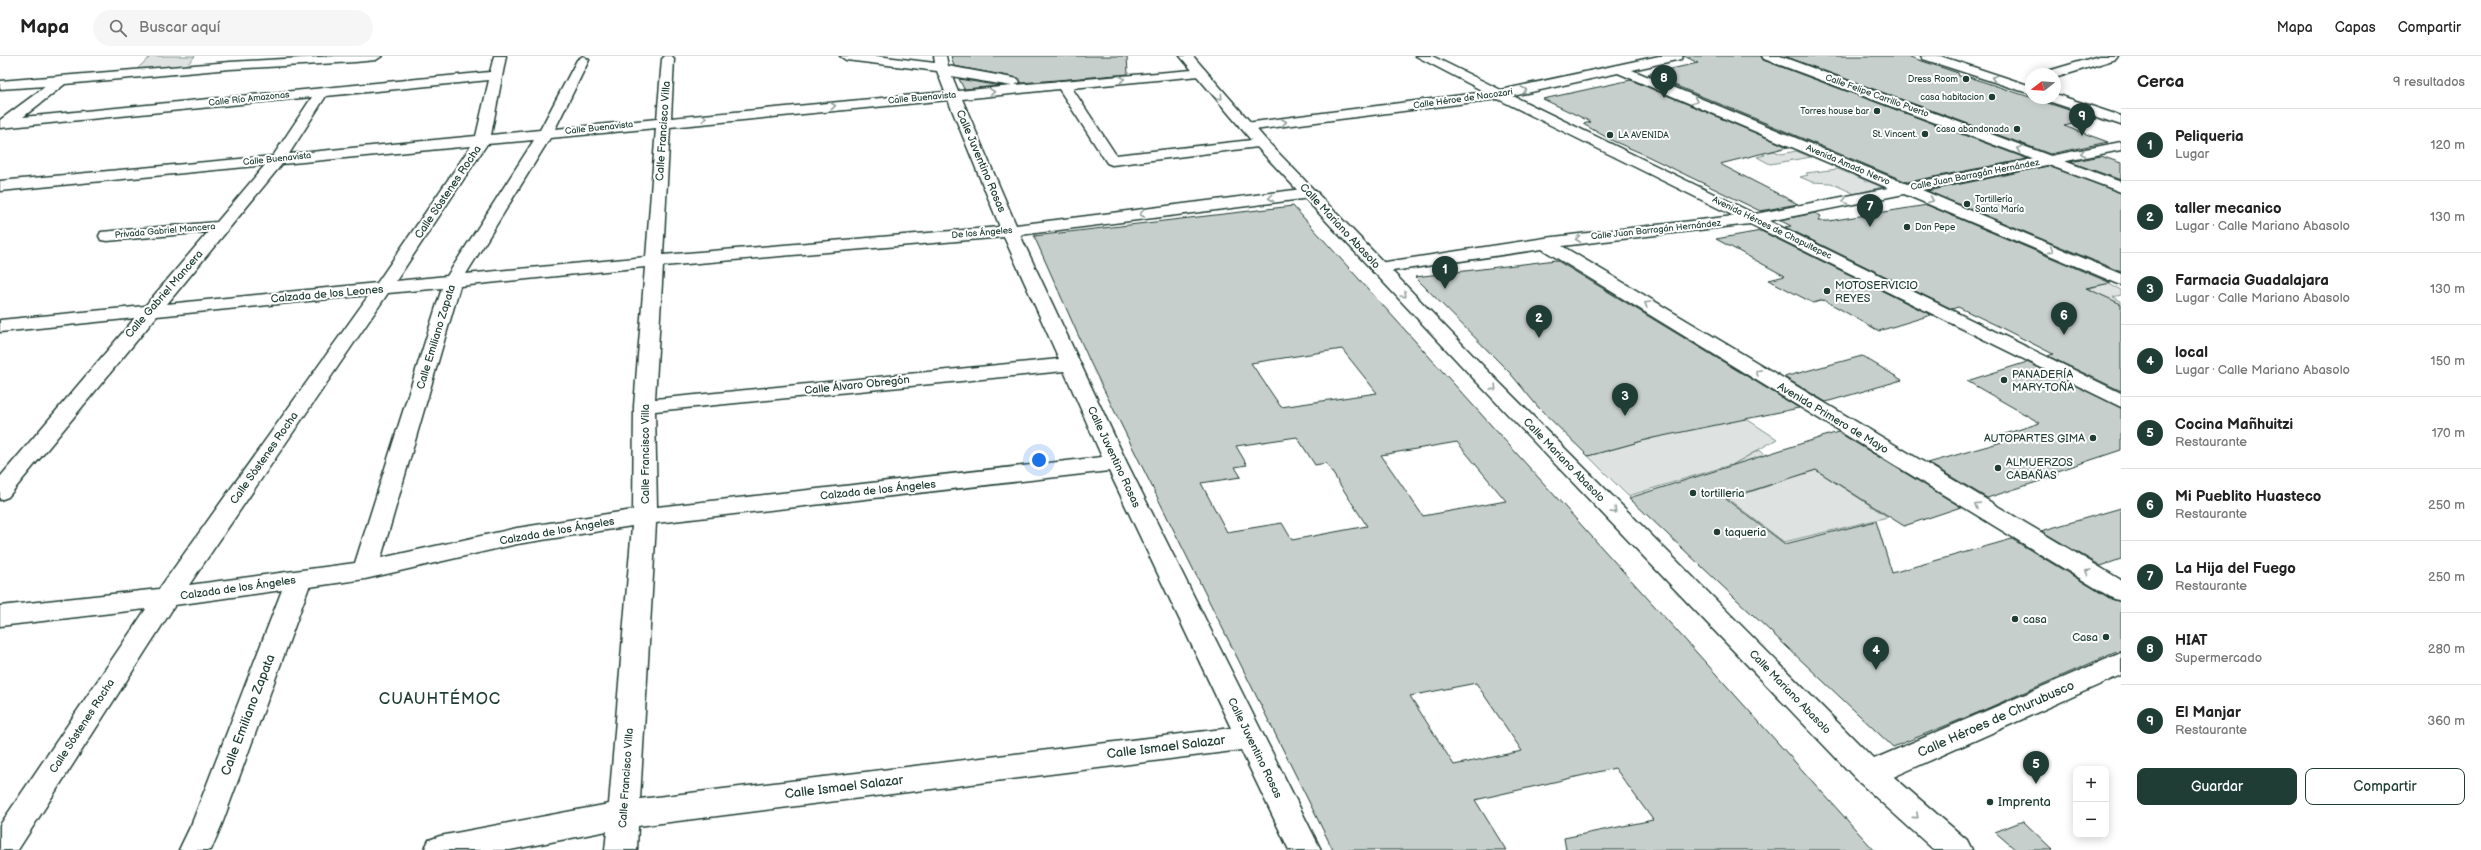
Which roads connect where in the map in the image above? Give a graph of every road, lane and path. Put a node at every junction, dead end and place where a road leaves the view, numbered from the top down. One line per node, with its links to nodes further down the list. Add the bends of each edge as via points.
1 (220, 56): 14 (street)
2 (376, 56): 14 (street, via 345,60)
3 (846, 56): 11 (street)
4 (1422, 56): 26 (street, Avenida Héroes de Chapultepec)
5 (1677, 56): 16 (street, Calle Héroe de Nacozari)
6 (1768, 56): 38 (street, Calle Felipe Carrillo Puerto, one-way to 6)
7 (1927, 56): 22 (street, one-way to 7)
8 (2102, 57): 13 (street); 17 (street)
9 (668, 58): 29 (street, Calle Francisco Villa)
10 (583, 60): 33 (street, Calle Emiliano Zapata)
11 (941, 62): 23 (street, via 958,73); 27 (street, Calle Juventino Rosas)
12 (1192, 64): 21 (street, Calle Buenavista, one-way to 12); 32 (street, Calle Mariano Abasolo, one-way to 32)
13 (2121, 64)
14 (210, 66): 18 (street)
15 (499, 66): 25 (street, Calle Río Amazonas); 34 (street, Calle Sóstenes Rocha)
16 (1620, 69): 26 (street, Calle Héroe de Nacozari, one-way to 16); 41 (street, Avenida Amado Nervo, one-way to 41)
17 (2061, 71)
18 (60, 82): 20 (street); 31 (street)
19 (2025, 83): 22 (street)
20 (0, 85)
21 (1063, 85): 23 (street, Calle Buenavista); 35 (street, via 1112,160)
22 (2016, 85): 24 (street)
23 (1046, 87): 27 (street, Calle Buenavista, one-way to 23)
24 (2025, 88)
25 (322, 92): 31 (street, Calle Río Amazonas); 37 (street, Calle Gabriel Mancera)
26 (1501, 94): 32 (street, Calle Héroe de Nacozari, one-way to 26); 43 (street, Avenida Héroes de Chapultepec)
27 (954, 95): 29 (street, Calle Buenavista, one-way to 27); 45 (street, Calle Juventino Rosas)
28 (2061, 101): 30 (street)
29 (665, 121): 33 (street, Calle Buenavista); 48 (street, Calle Francisco Villa)
30 (2121, 121)
31 (2, 125)
32 (1246, 126): 35 (street, Calle Mariano Abasolo)
33 (545, 134): 34 (street, Calle Buenavista); 51 (street, Calle Emiliano Zapata)
34 (483, 139): 37 (street, Calle Buenavista); 52 (street, Calle Sóstenes Rocha)
35 (1261, 144): 42 (street, Calle Mariano Abasolo)
36 (2121, 146): 38 (street, Calle Juan Barragán Hernández, one-way to 38)
37 (279, 158): 39 (street, Calle Buenavista); 44 (street, Calle Gabriel Mancera)
38 (2049, 160): 40 (street, Calle Felipe Carrillo Puerto); 41 (street, Calle Juan Barragán Hernández)
39 (0, 186)
40 (2121, 187)
41 (1904, 189): 43 (street, Calle Juan Barragán Hernández, one-way to 43); 50 (street, Avenida Amado Nervo, one-way to 50)
42 (1310, 193): 45 (street, De los Ángeles, one-way to 45); 49 (street, Calle Mariano Abasolo)
43 (1755, 219): 47 (street, Calle Juan Barragán Hernández, one-way to 47); 56 (street, Avenida Héroes de Chapultepec)
44 (223, 226): 46 (street, Privada Gabriel Mancera); 53 (street, Calle Gabriel Mancera)
45 (1010, 231): 48 (street, De los Ángeles); 55 (street, Calle Juventino Rosas)
46 (107, 236)
47 (1545, 243): 49 (street, Calle Juan Barragán Hernández); 63 (street, Avenida Primero de Mayo, one-way to 47)
48 (654, 261): 51 (street, Calzada de los Leones); 57 (street, Calle Francisco Villa)
49 (1379, 268): 68 (street, Calle Mariano Abasolo, one-way to 68)
50 (2121, 280)
51 (452, 282): 52 (street, Calzada de los Leones); 61 (street, Calle Emiliano Zapata)
52 (382, 289): 53 (street, Calzada de los Leones); 64 (street, Calle Sóstenes Rocha)
53 (150, 311): 54 (street, Calzada de los Leones); 59 (street, Calle Gabriel Mancera)
54 (0, 326)
55 (1071, 364): 57 (street, Calle Álvaro Obregón); 58 (street, Calle Juventino Rosas)
56 (2121, 401)
57 (644, 406): 60 (street, Calle Francisco Villa)
58 (1116, 463): 60 (street, Calzada de los Ángeles); 67 (street, Calle Juventino Rosas)
59 (0, 492)
60 (645, 516): 61 (street, Calzada de los Ángeles, via 517,536); 69 (street, Calle Francisco Villa)
61 (365, 570): 62 (street, Calzada de los Ángeles)
62 (299, 579): 64 (street, Calzada de los Ángeles); 71 (street, Calle Emiliano Zapata)
63 (2121, 592)
64 (167, 597): 65 (street, Calzada de los Ángeles); 70 (street, Calle Sóstenes Rocha)
65 (0, 616)
66 (2121, 663): 68 (street, Calle Héroes de Churubusco)
67 (1250, 737): 69 (street, Calle Ismael Salazar); 74 (street, Calle Juventino Rosas)
68 (1870, 774): 75 (street, Calle Mariano Abasolo, one-way to 75)
69 (624, 814): 72 (street, Calle Ismael Salazar); 73 (street, Calle Francisco Villa)
70 (1, 850)
71 (195, 850)
72 (440, 850)
73 (621, 850)
74 (1305, 850)
75 (1956, 850)

